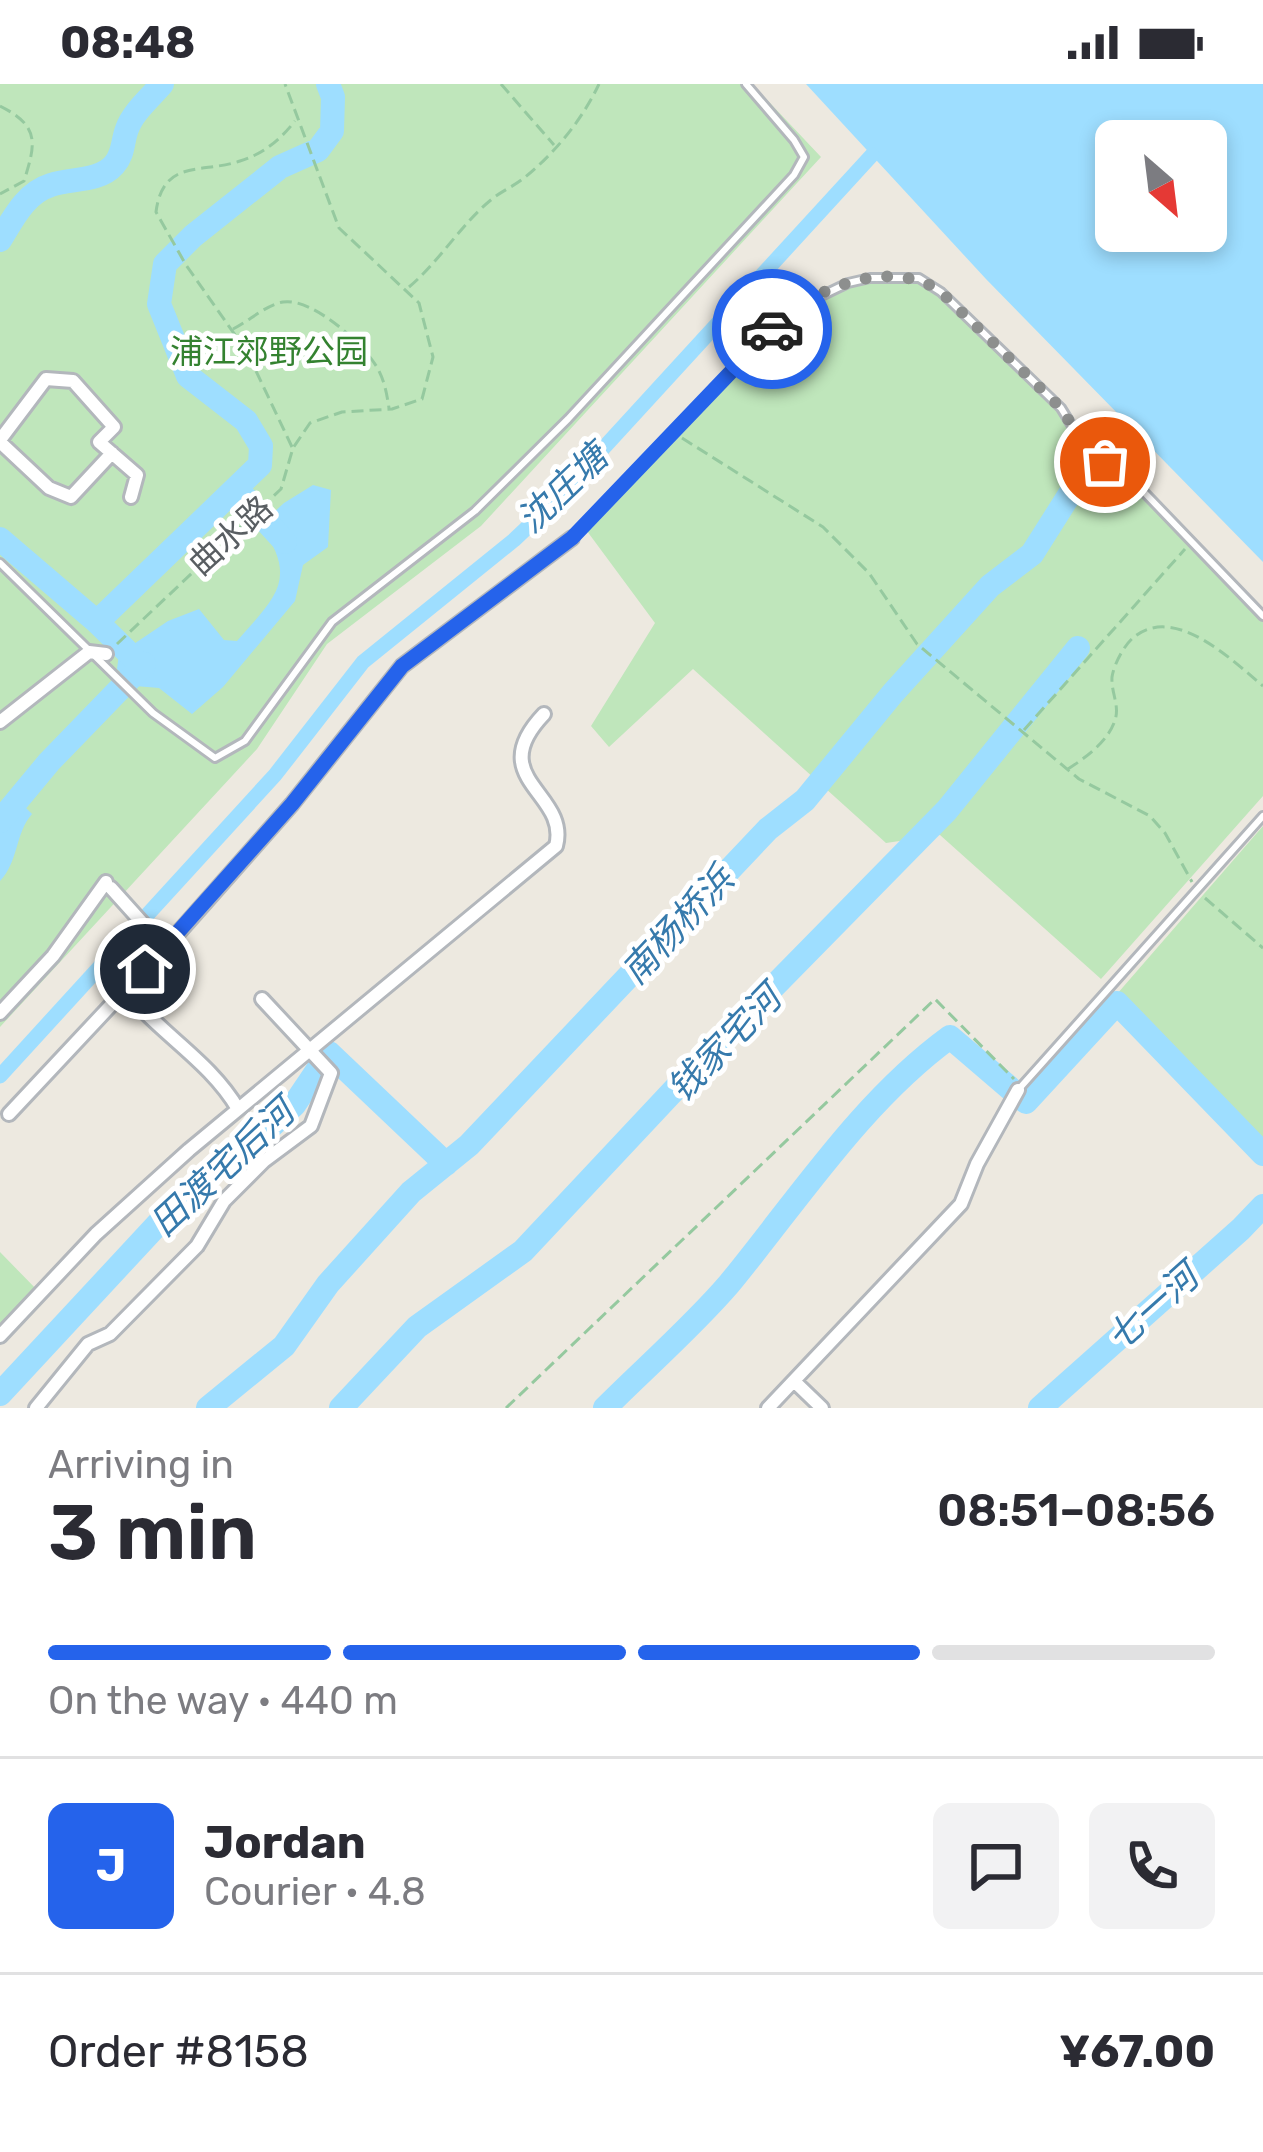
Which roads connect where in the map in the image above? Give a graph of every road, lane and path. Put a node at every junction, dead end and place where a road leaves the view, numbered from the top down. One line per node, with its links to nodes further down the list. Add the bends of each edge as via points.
1 (285, 84): 6 (path)
2 (501, 84): 7 (path)
3 (599, 84): 7 (path)
4 (746, 84): 21 (lane, via 794,140 803,158 794,175 475,511 332,622 245,741 215,758)
5 (0, 106): 8 (path, via 16,114 35,144 24,181)
6 (297, 118): 9 (path, via 339,228); 10 (path, via 242,161 181,171 161,190 156,212 165,232)
7 (555, 147): 9 (path, via 492,199)
8 (0, 194)
9 (408, 289): 11 (path, via 433,357 422,399)
10 (231, 330): 11 (path, via 276,303 303,305 370,356); 14 (path)
11 (389, 409): 14 (path, 曲水路, via 310,423)
12 (674, 433): 17 (lane); 18 (lane, via 792,310 848,284 919,278 1061,408 1088,452 1141,488); 26 (path, via 823,527 869,573 916,644)
13 (0, 441): 15 (street, via 49,488 71,497); 15 (street, via 46,379 73,381 114,427 99,442)
14 (293, 448): 22 (path, 曲水路, via 281,489)
15 (112, 453): 16 (street, via 136,475)
16 (131, 496)
17 (572, 538): 30 (street, via 402,666 292,804)
18 (1192, 541): 20 (lane); 26 (path)
19 (0, 563): 21 (lane)
20 (1263, 616)
21 (89, 652): 22 (street); 25 (street)
22 (106, 654)
23 (1263, 686): 27 (path, via 1182,628 1142,631 1128,641 1112,677 1114,726)
24 (544, 715): 35 (street, via 520,764 551,812 556,846)
25 (0, 722)
26 (1023, 731): 27 (path)
27 (1068, 770): 29 (path, via 1150,816)
28 (1263, 816): 29 (lane)
29 (1197, 891): 31 (path); 36 (lane)
30 (162, 945): 32 (street); 34 (street, via 108,885)
31 (1263, 947)
32 (126, 991): 37 (street); 38 (street)
33 (262, 999): 35 (street)
34 (0, 1013)
35 (312, 1051): 37 (street); 41 (street, via 331,1073 311,1126 224,1201 197,1246 110,1334 88,1344)
36 (1017, 1091): 40 (street, via 961,1204); 42 (path, via 934,999)
37 (238, 1109): 39 (street, via 96,1234)
38 (9, 1114)
39 (0, 1336)
40 (795, 1382): 43 (street); 44 (street)
41 (36, 1408)
42 (506, 1408)
43 (768, 1408)
44 (822, 1408)

